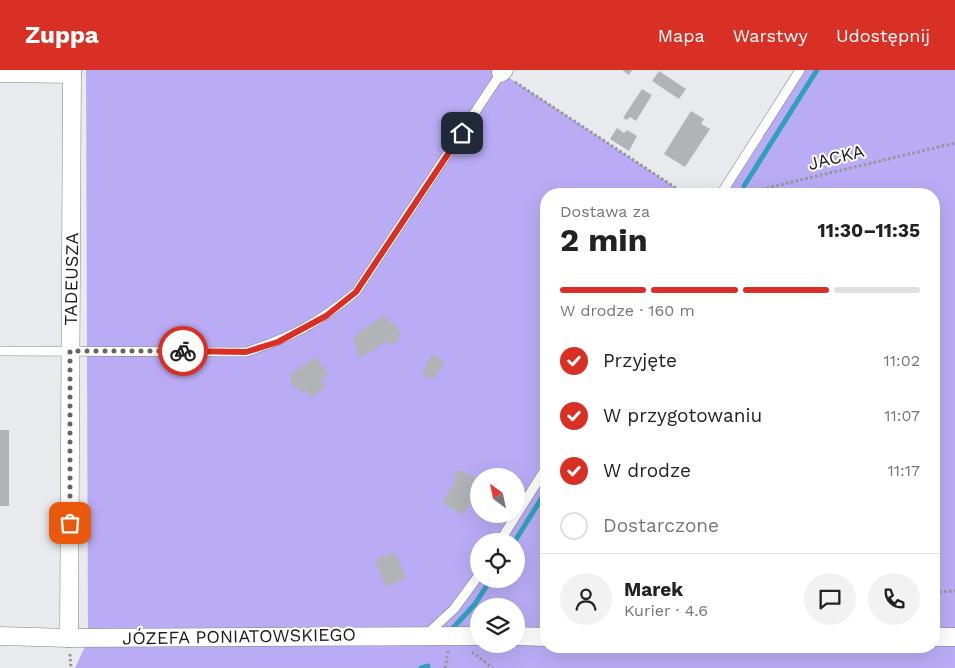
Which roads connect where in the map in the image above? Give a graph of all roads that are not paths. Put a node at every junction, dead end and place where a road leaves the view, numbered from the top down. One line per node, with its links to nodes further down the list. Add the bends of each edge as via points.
1 (800, 70): 5 (lane)
2 (72, 72): 4 (street); 7 (street, TADEUSZA)
3 (503, 72): 7 (lane, via 356,292 326,316 278,342 246,352)
4 (0, 73)
5 (725, 188)
6 (0, 350): 7 (lane)
7 (70, 351): 18 (street, TADEUSZA)
8 (540, 478): 9 (lane)
9 (505, 533)
10 (470, 588): 11 (lane, via 454,609)
11 (426, 635): 13 (street, JÓZEFA PONIATOWSKIEGO); 18 (street, JÓZEFA PONIATOWSKIEGO)
12 (0, 636): 18 (street, JÓZEFA PONIATOWSKIEGO)
13 (470, 636)
14 (525, 636): 15 (street)
15 (540, 636)
16 (940, 637): 17 (street)
17 (955, 637)
18 (69, 638)

